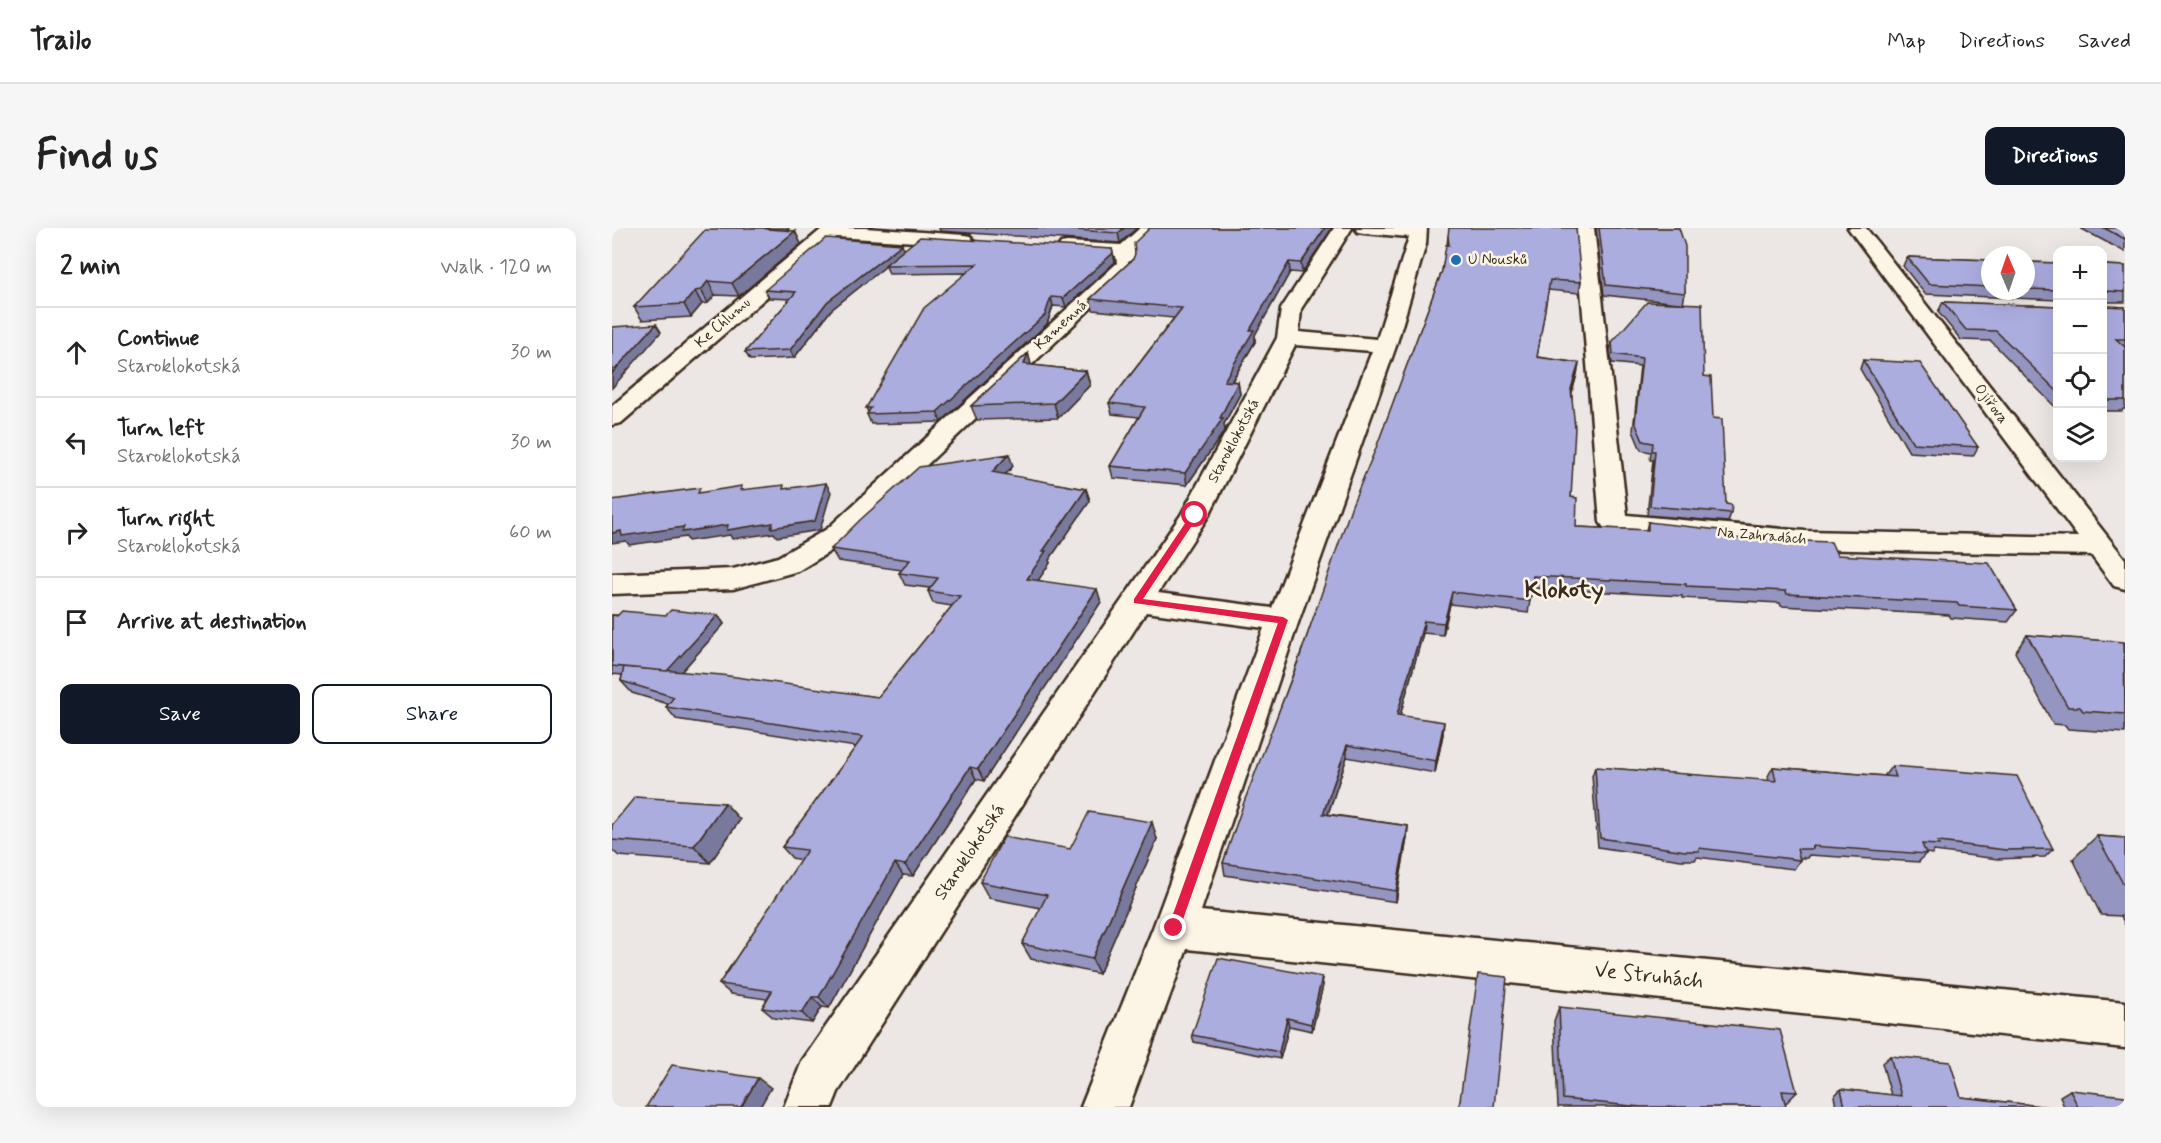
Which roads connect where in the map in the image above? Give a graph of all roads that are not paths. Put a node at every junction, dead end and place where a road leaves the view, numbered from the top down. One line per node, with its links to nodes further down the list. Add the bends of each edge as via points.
1 (1149, 228): 10 (street)
2 (1343, 228): 13 (street, Staroklokotská, via 1291,309)
3 (1364, 228): 7 (street)
4 (1585, 228): 16 (street, Na Zahradách, via 1614,522 1805,540)
5 (1857, 228): 11 (street, Ojířova)
6 (832, 230): 8 (street); 15 (street, Ke Chlumu)
7 (1418, 230): 14 (street)
8 (983, 242)
9 (1042, 245): 10 (street)
10 (1125, 251): 18 (street, Kamenná, via 1126,264 837,535 788,564 733,579)
11 (1914, 302): 12 (street); 16 (street, Ojířova)
12 (1938, 303)
13 (1288, 338): 14 (street); 19 (street, Staroklokotská, via 1195,515)
14 (1385, 346): 20 (street)
15 (612, 418)
16 (2099, 546): 17 (street, Ojířova)
17 (2125, 579)
18 (612, 584)
19 (1137, 601): 20 (street); 23 (street, Staroklokotská, via 819,1078)
20 (1283, 620): 21 (street)
21 (1174, 928): 22 (street, Ve Struhách); 24 (street)
22 (2125, 1025)
23 (808, 1107)
24 (1105, 1107)

